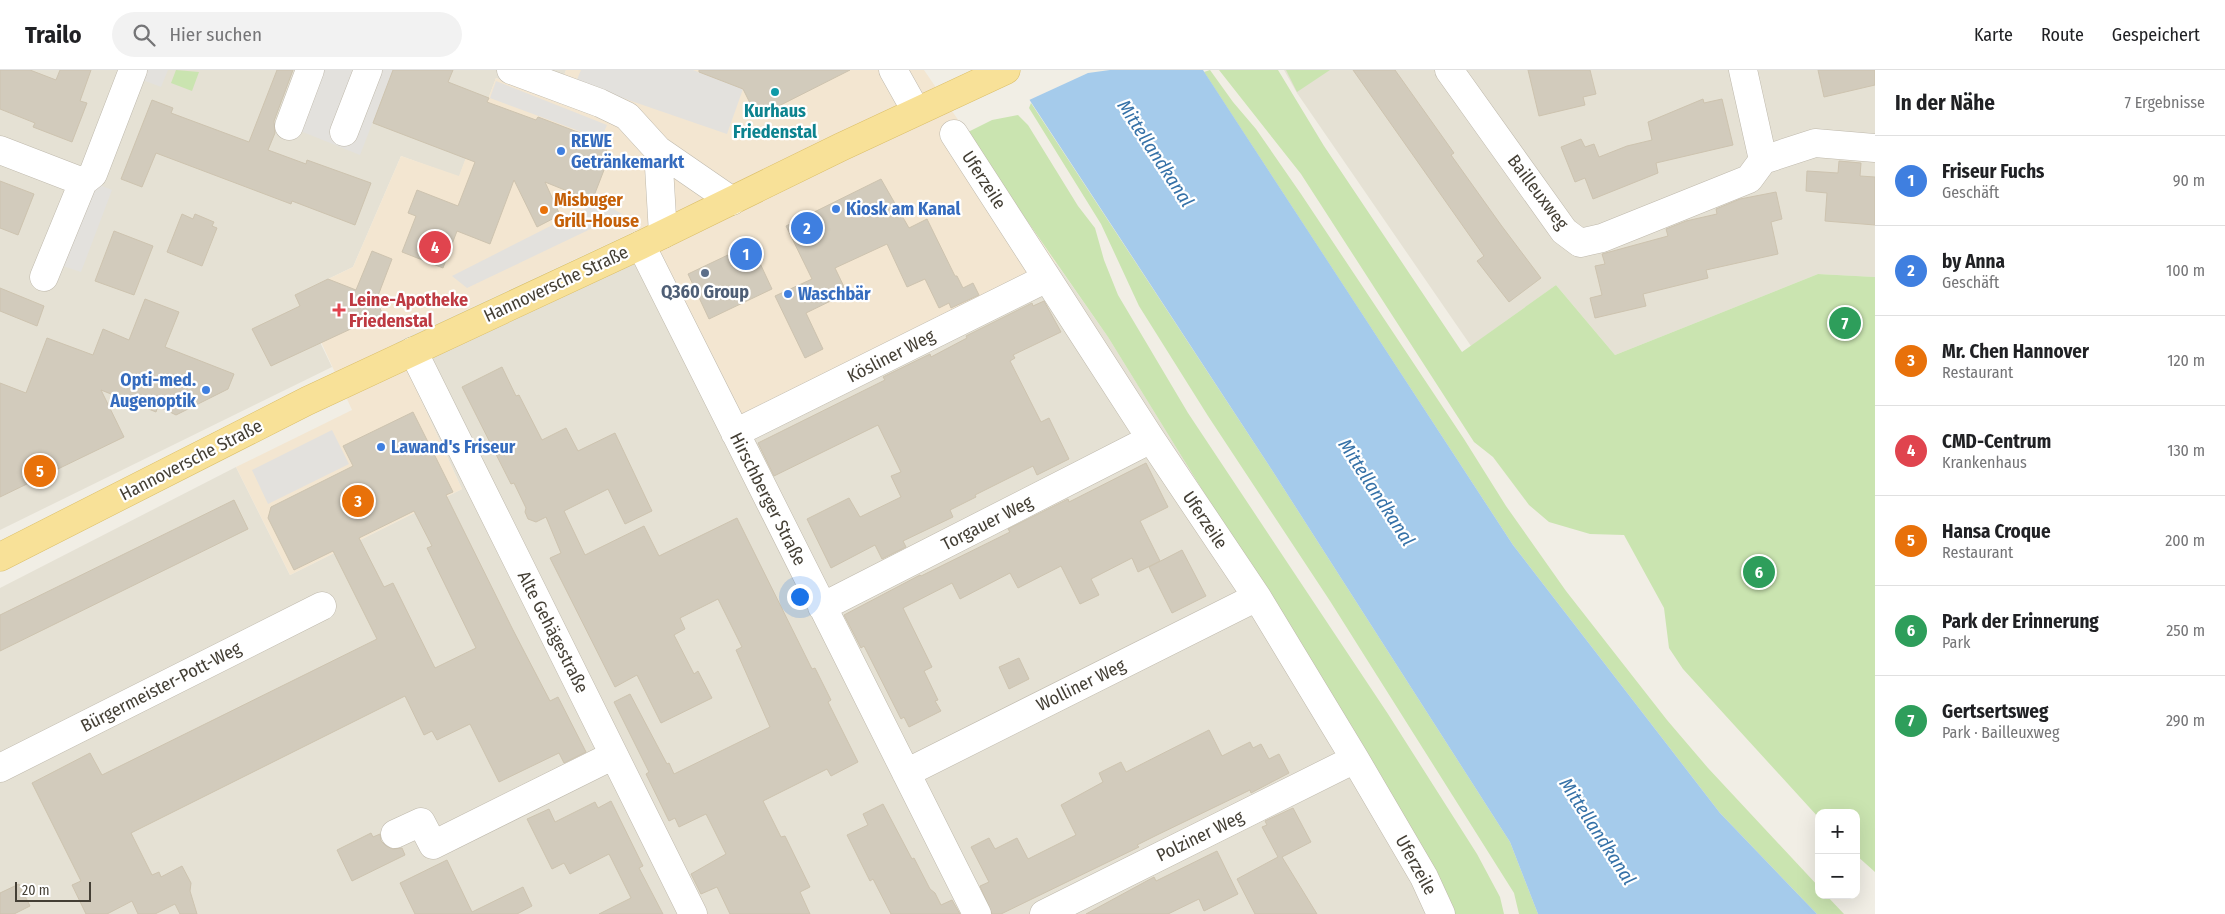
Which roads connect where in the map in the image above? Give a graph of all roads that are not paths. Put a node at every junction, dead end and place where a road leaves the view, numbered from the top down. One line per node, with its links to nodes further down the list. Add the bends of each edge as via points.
1 (133, 70): 17 (street, via 93,174)
2 (310, 70): 10 (street)
3 (368, 70): 11 (street)
4 (511, 70): 15 (street, via 627,116)
5 (893, 70): 9 (street)
6 (1006, 70): 9 (main road, Hannoversche Straße)
7 (1449, 70): 16 (street, Bailleuxweg, via 1564,231 1580,243 1602,238 1749,179)
8 (1743, 70): 16 (street)
9 (916, 111): 18 (main road, Hannoversche Straße)
10 (289, 126)
11 (344, 132)
12 (954, 134): 21 (street, Uferzeile)
13 (1875, 148): 16 (street, via 1815,143)
14 (0, 150): 17 (street)
15 (658, 150): 18 (street); 19 (street)
16 (1763, 160)
17 (83, 182): 20 (street)
18 (732, 201): 19 (main road, Hannoversche Straße)
19 (652, 240): 22 (main road, Hannoversche Straße); 23 (street, Hirschberger Straße)
20 (44, 277)
21 (1047, 278): 23 (street, Kösliner Weg); 24 (street, Uferzeile)
22 (412, 351): 25 (main road, Hannoversche Straße, via 236,436); 29 (street, Alte Gehägestraße)
23 (735, 434): 28 (street, Hirschberger Straße)
24 (1151, 439): 26 (street, Uferzeile); 28 (street, Torgauer Weg)
25 (0, 557)
26 (1257, 597): 30 (street, Uferzeile); 32 (street, Wolliner Weg)
27 (322, 606): 31 (street, Bürgermeister-Pott-Weg)
28 (822, 607): 32 (street, Hirschberger Straße)
29 (614, 755): 33 (street, via 532,784 433,845 421,822); 34 (street, Alte Gehägestraße)
30 (1356, 759): 36 (street, Polziner Weg); 37 (street, Uferzeile, via 1424,877)
31 (0, 768)
32 (906, 773): 35 (street, Hirschberger Straße)
33 (395, 834)
34 (693, 914)
35 (977, 914)
36 (1044, 914)
37 (1441, 914)

